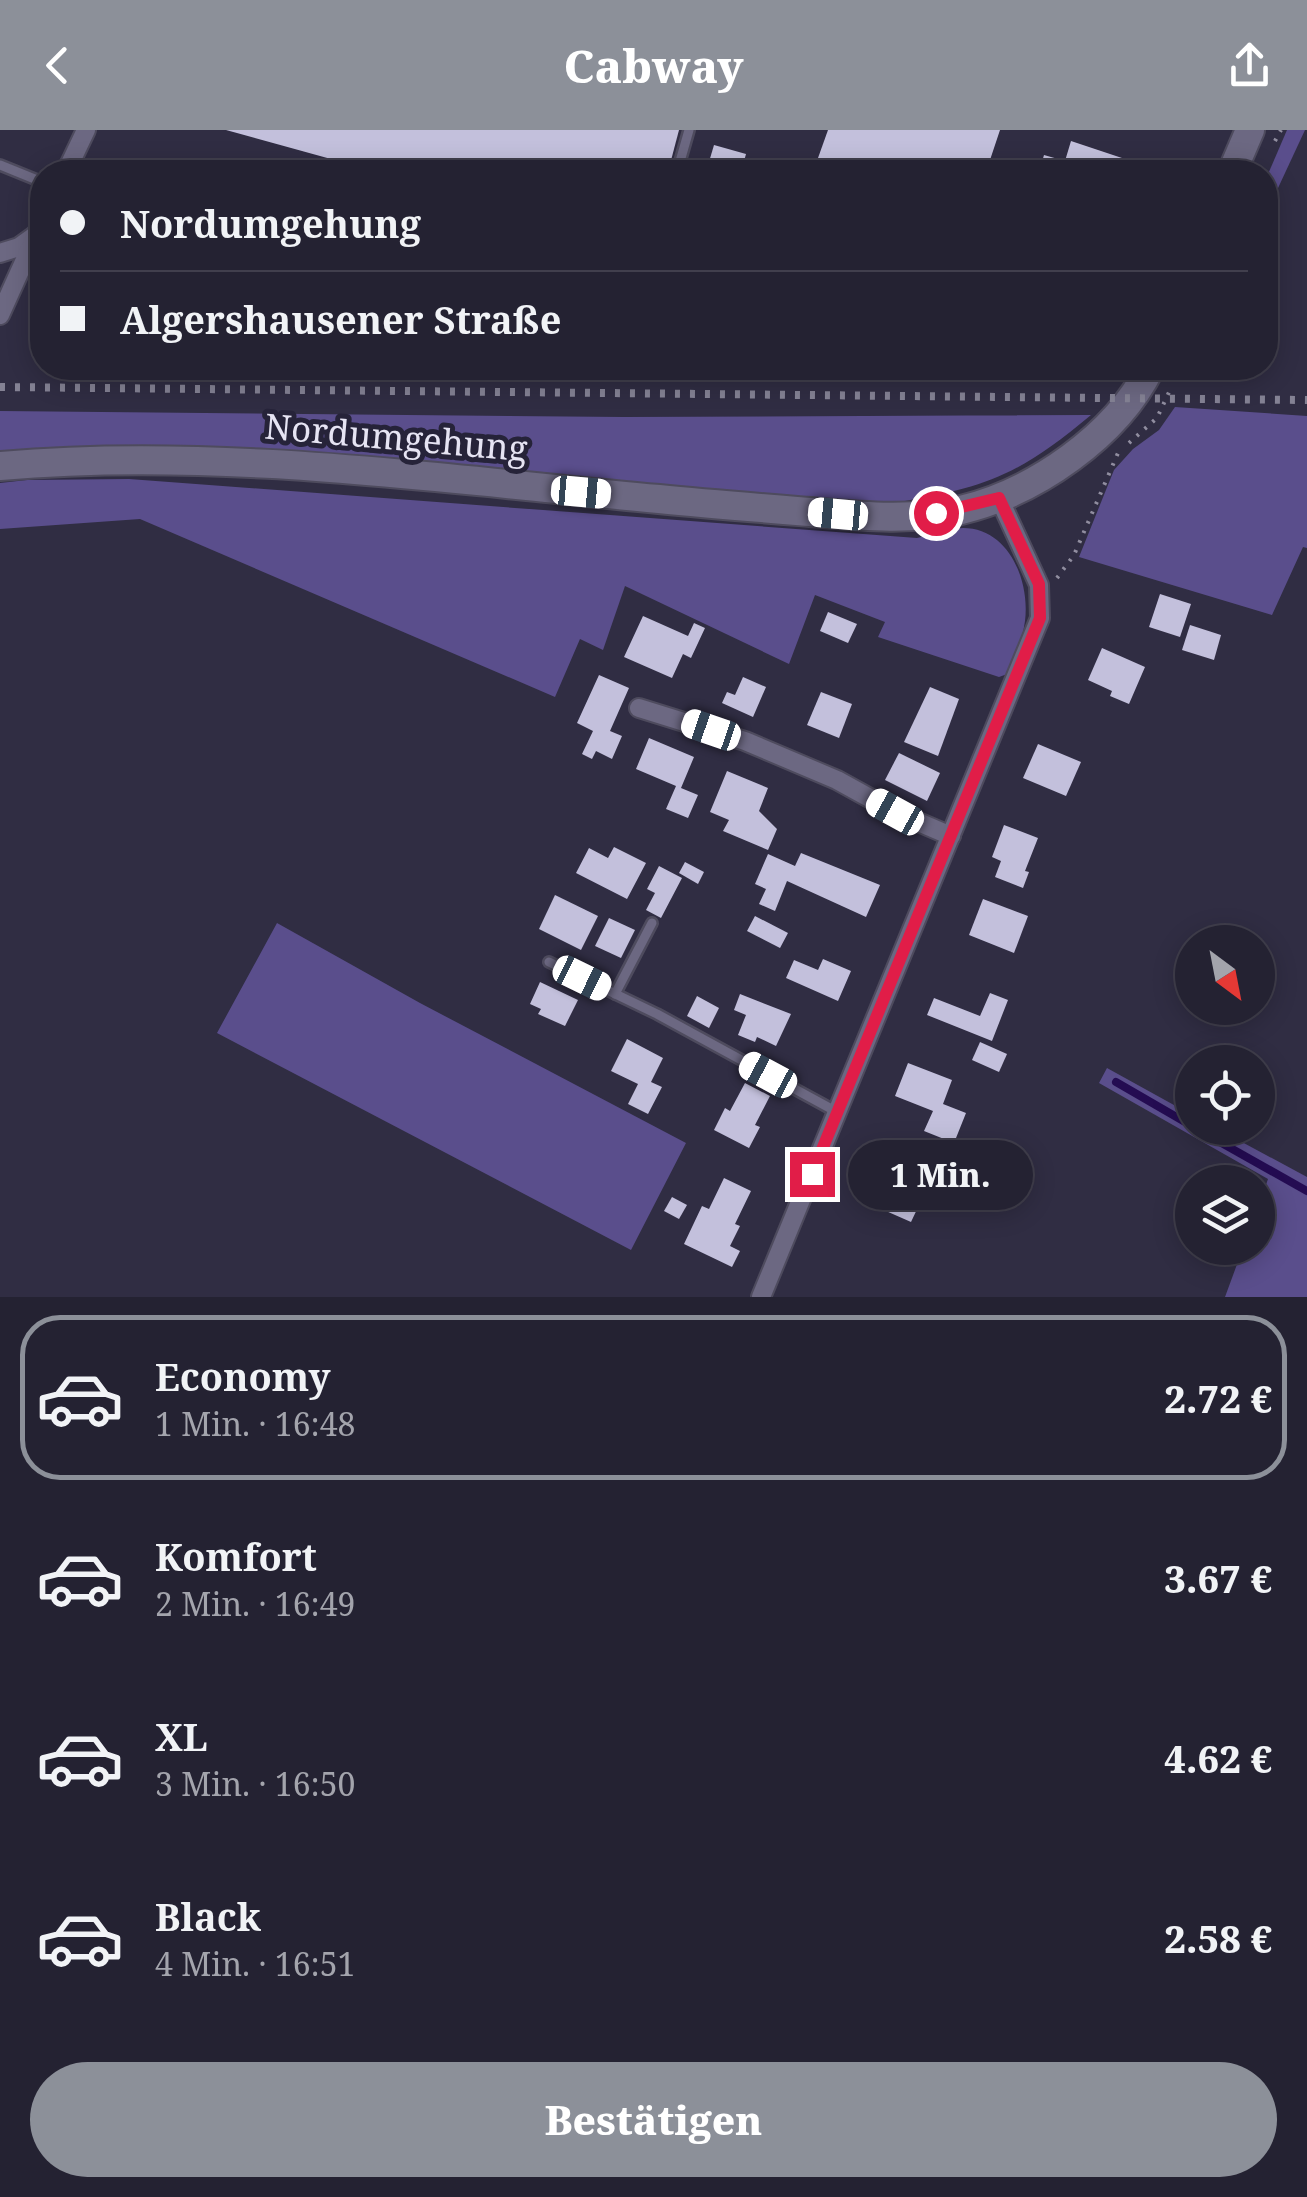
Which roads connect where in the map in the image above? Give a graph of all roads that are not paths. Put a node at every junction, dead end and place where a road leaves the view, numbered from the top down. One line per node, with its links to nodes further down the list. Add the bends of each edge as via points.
1 (86, 130): 4 (street)
2 (690, 130): 5 (lane)
3 (1250, 130): 6 (main road)
4 (72, 160)
5 (681, 160)
6 (1237, 160)
7 (0, 164): 8 (lane)
8 (30, 177)
9 (30, 238): 11 (street)
10 (30, 251): 12 (street)
11 (0, 253)
12 (22, 270): 13 (lane); 14 (street)
13 (30, 272)
14 (0, 315)
15 (1155, 380): 17 (main road, Nordumgehung, via 1049,472)
16 (0, 466): 17 (main road, Nordumgehung, via 232,462 869,517 959,510)
17 (999, 498): 19 (street, via 1039,584 1040,618)
18 (640, 708): 19 (street, via 745,741)
19 (951, 836): 23 (street)
20 (652, 923): 22 (lane)
21 (549, 962): 22 (lane)
22 (615, 994): 23 (lane)
23 (837, 1112): 24 (street)
24 (760, 1297)

